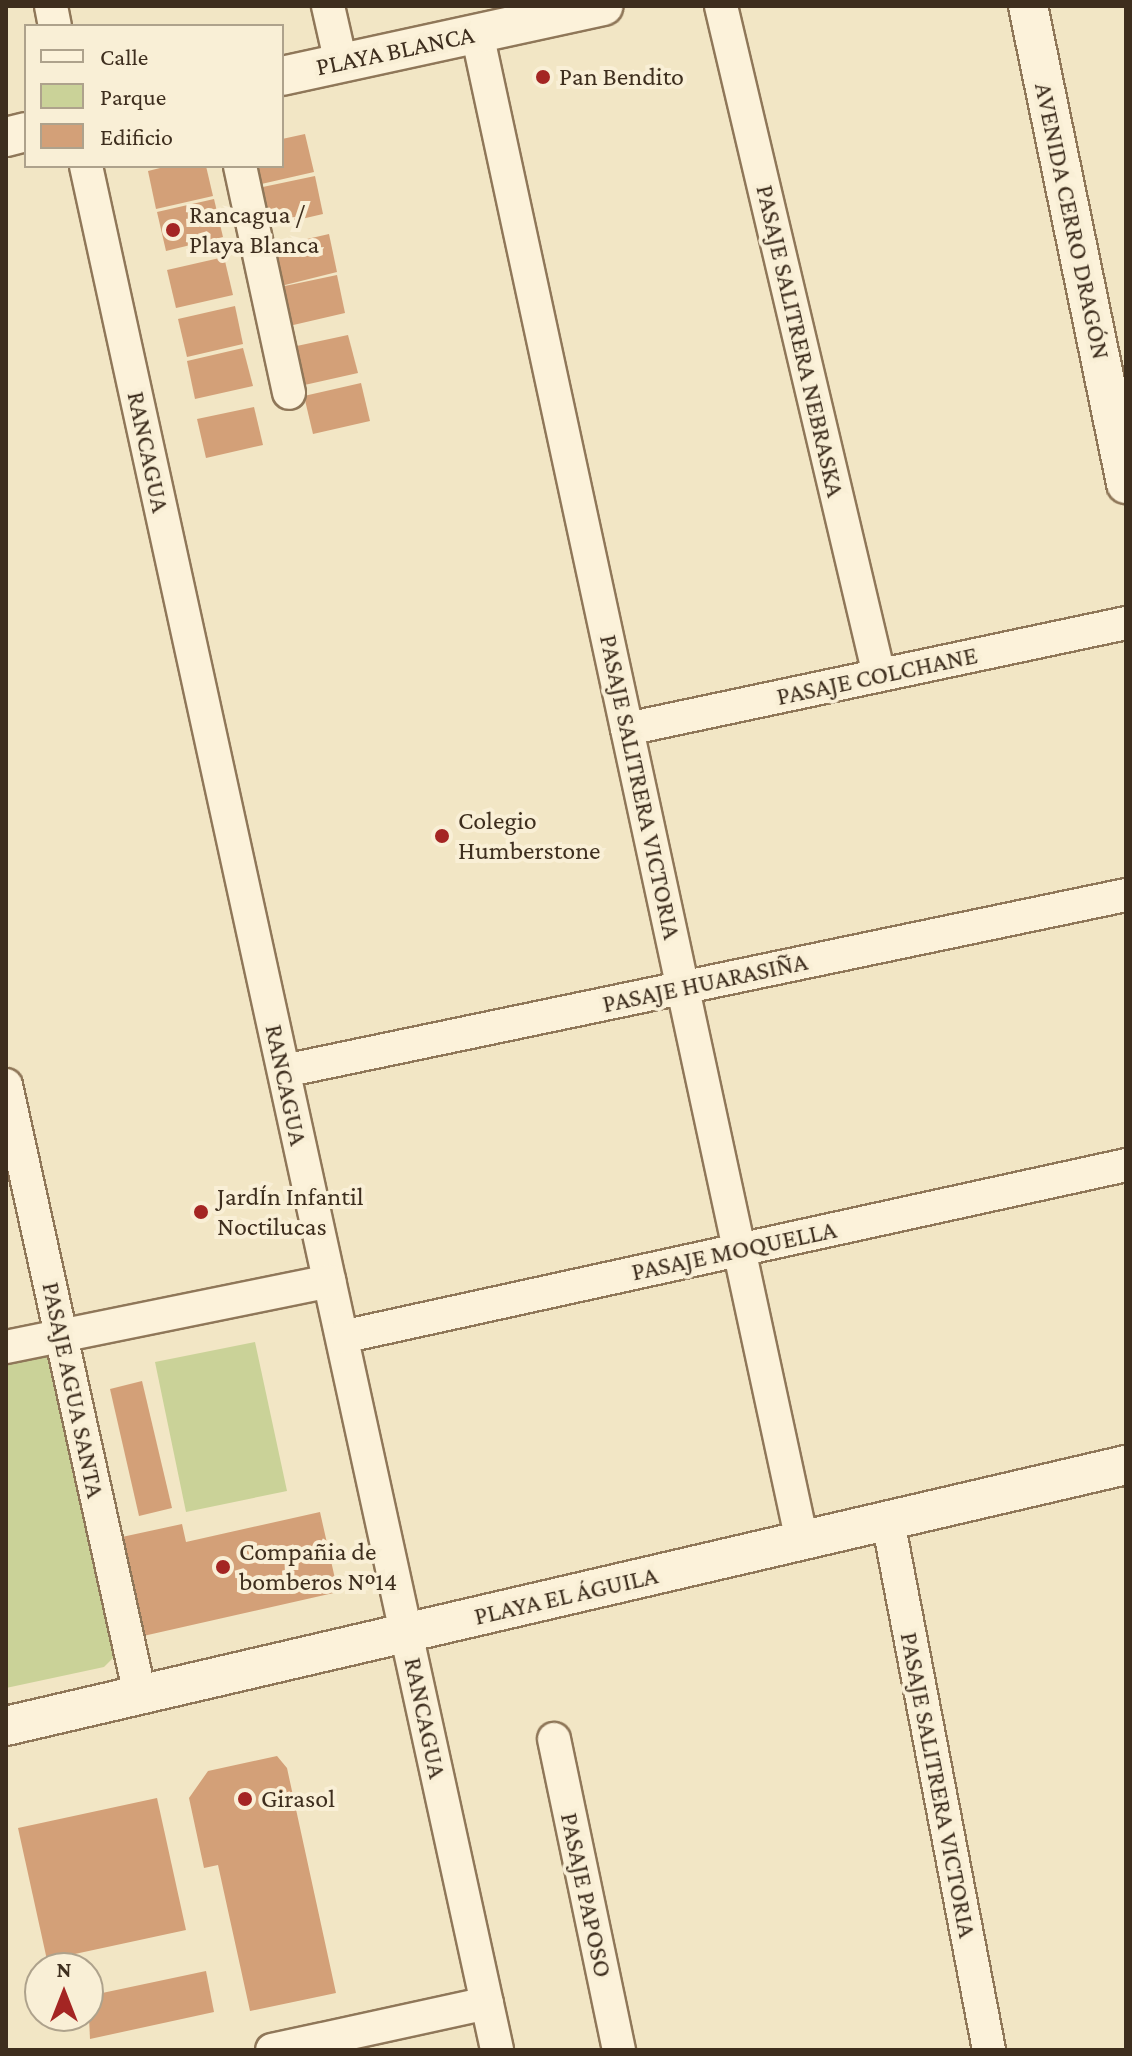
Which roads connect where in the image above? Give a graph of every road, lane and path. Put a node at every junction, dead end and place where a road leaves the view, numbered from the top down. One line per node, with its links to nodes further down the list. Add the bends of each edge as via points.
1 (328, 6): 6 (street)
2 (603, 6): 5 (street, PLAYA BLANCA)
3 (721, 6): 13 (street, PASAJE SALITRERA NEBRASKA)
4 (1028, 6): 11 (street, AVENIDA CERRO DRAGÓN)
5 (477, 33): 6 (street, PLAYA BLANCA); 14 (street, PASAJE SALITRERA VICTORIA)
6 (341, 63): 7 (street, PLAYA BLANCA)
7 (284, 76)
8 (86, 168): 17 (street, RANCAGUA)
9 (240, 168): 10 (street)
10 (289, 393)
11 (1126, 484)
12 (1126, 623): 13 (street, PASAJE COLCHANE)
13 (879, 675): 14 (street, PASAJE COLCHANE)
14 (627, 729): 16 (street, PASAJE SALITRERA VICTORIA)
15 (1126, 895): 16 (street, PASAJE HUARASIÑA)
16 (683, 988): 17 (street, PASAJE HUARASIÑA); 20 (street, PASAJE SALITRERA VICTORIA)
17 (284, 1071): 21 (street, RANCAGUA)
18 (6, 1085): 22 (street, PASAJE AGUA SANTA)
19 (1126, 1165): 20 (street, PASAJE MOQUELLA)
20 (739, 1250): 23 (street, PASAJE MOQUELLA); 27 (street, PASAJE SALITRERA VICTORIA)
21 (329, 1281): 22 (street); 23 (street, RANCAGUA)
22 (61, 1336): 24 (street); 29 (street, PASAJE AGUA SANTA)
23 (342, 1337): 28 (street, RANCAGUA)
24 (6, 1347)
25 (1126, 1465): 26 (street, PLAYA EL ÁGUILA)
26 (888, 1521): 27 (street, PLAYA EL ÁGUILA); 36 (street, PASAJE SALITRERA VICTORIA)
27 (802, 1541): 28 (street, PLAYA EL ÁGUILA)
28 (406, 1632): 29 (street, PLAYA EL ÁGUILA); 32 (street, RANCAGUA)
29 (140, 1695): 30 (street, PLAYA EL ÁGUILA)
30 (6, 1726)
31 (554, 1739): 35 (street, PASAJE PAPOSO)
32 (487, 2003): 33 (street); 34 (street, RANCAGUA)
33 (272, 2050)
34 (497, 2050)
35 (619, 2050)
36 (989, 2050)

